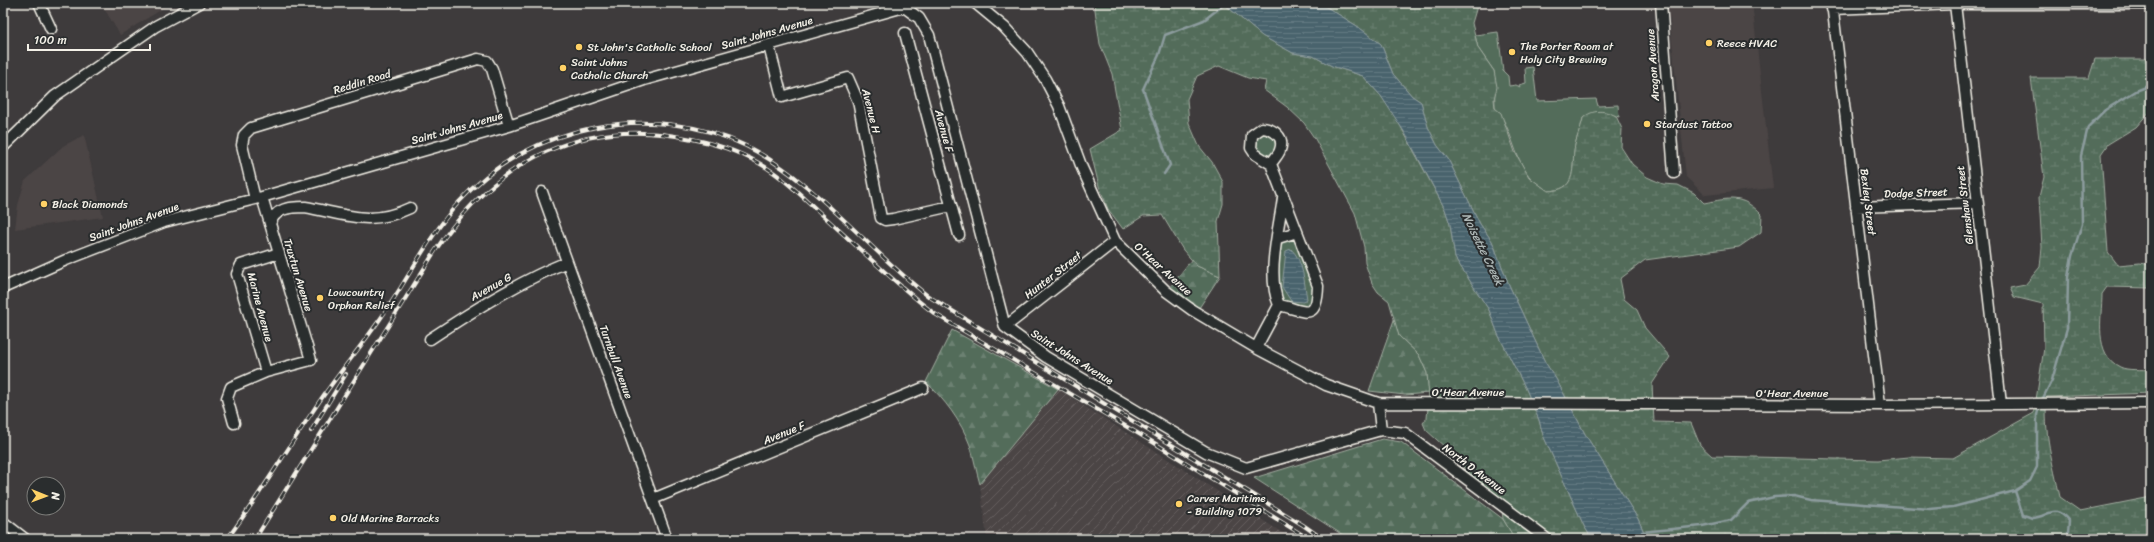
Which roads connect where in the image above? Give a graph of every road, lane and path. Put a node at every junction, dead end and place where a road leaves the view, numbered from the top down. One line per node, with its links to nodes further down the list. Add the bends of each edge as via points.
1 (39, 3): 10 (street)
2 (199, 3): 14 (street, via 156,26 61,92)
3 (916, 3): 8 (street)
4 (975, 3): 28 (street, O'Hear Avenue, via 1004,27 1027,52 1045,79)
5 (1661, 3): 16 (street, Aragon Avenue)
6 (1955, 4): 7 (street); 9 (street); 20 (street, Glenshaw Street)
7 (2151, 4)
8 (904, 6): 12 (street, Saint Johns Avenue); 33 (street, via 919,18 929,35)
9 (1832, 6): 22 (street, Bexley Street)
10 (51, 29)
11 (905, 33): 21 (street, Avenue F)
12 (769, 46): 13 (street, Saint Johns Avenue, via 644,80); 21 (street, Avenue H, via 782,97 848,78 858,101 881,218 893,219)
13 (509, 126): 18 (street, Saint Johns Avenue); 18 (street, Reddin Road, via 492,69 487,62 478,59 251,128 244,135 242,145)
14 (3, 147)
15 (1271, 164): 19 (street)
16 (1674, 173)
17 (542, 192): 30 (street, Turnbull Avenue)
18 (259, 198): 24 (street, Truxtun Avenue); 31 (street, Saint Johns Avenue, via 164,222 66,260)
19 (1283, 198): 25 (street); 27 (street)
20 (1977, 203): 22 (street, Dodge Street); 40 (street, Glenshaw Street)
21 (951, 206): 26 (street, Avenue F)
22 (1856, 207): 41 (street, Bexley Street)
23 (410, 208): 24 (street, via 383,218 367,219 294,207 280,211)
24 (270, 224): 29 (street, Truxtun Avenue)
25 (1297, 232): 27 (street); 32 (street, via 1318,286 1317,302 1306,313)
26 (958, 235)
27 (1278, 238): 32 (street, via 1273,292)
28 (1115, 241): 33 (street, Hunter Street); 35 (street, O'Hear Avenue, via 1170,294)
29 (279, 253): 36 (street, Marine Avenue, via 241,265 237,274); 36 (street, Truxtun Avenue, via 311,360)
30 (567, 262): 34 (street, Avenue G, via 541,272 472,311); 44 (street, Turnbull Avenue)
31 (3, 288)
32 (1279, 305): 35 (street)
33 (1005, 327): 43 (street, Saint Johns Avenue, via 1046,357 1206,452 1246,468)
34 (430, 339)
35 (1256, 348): 38 (street, O'Hear Avenue, via 1326,385)
36 (266, 372): 42 (street, via 231,387 227,398)
37 (923, 388): 44 (street, Avenue F)
38 (1378, 403): 41 (street, O'Hear Avenue); 43 (street)
39 (2151, 403): 40 (street, O'Hear Avenue)
40 (2000, 404): 41 (street, O'Hear Avenue)
41 (1880, 405)
42 (234, 423)
43 (1381, 430): 48 (street, North D Avenue, via 1405,432)
44 (653, 499): 47 (street, Turnbull Avenue)
45 (3, 522): 46 (street)
46 (25, 539)
47 (667, 539)
48 (1547, 539)

